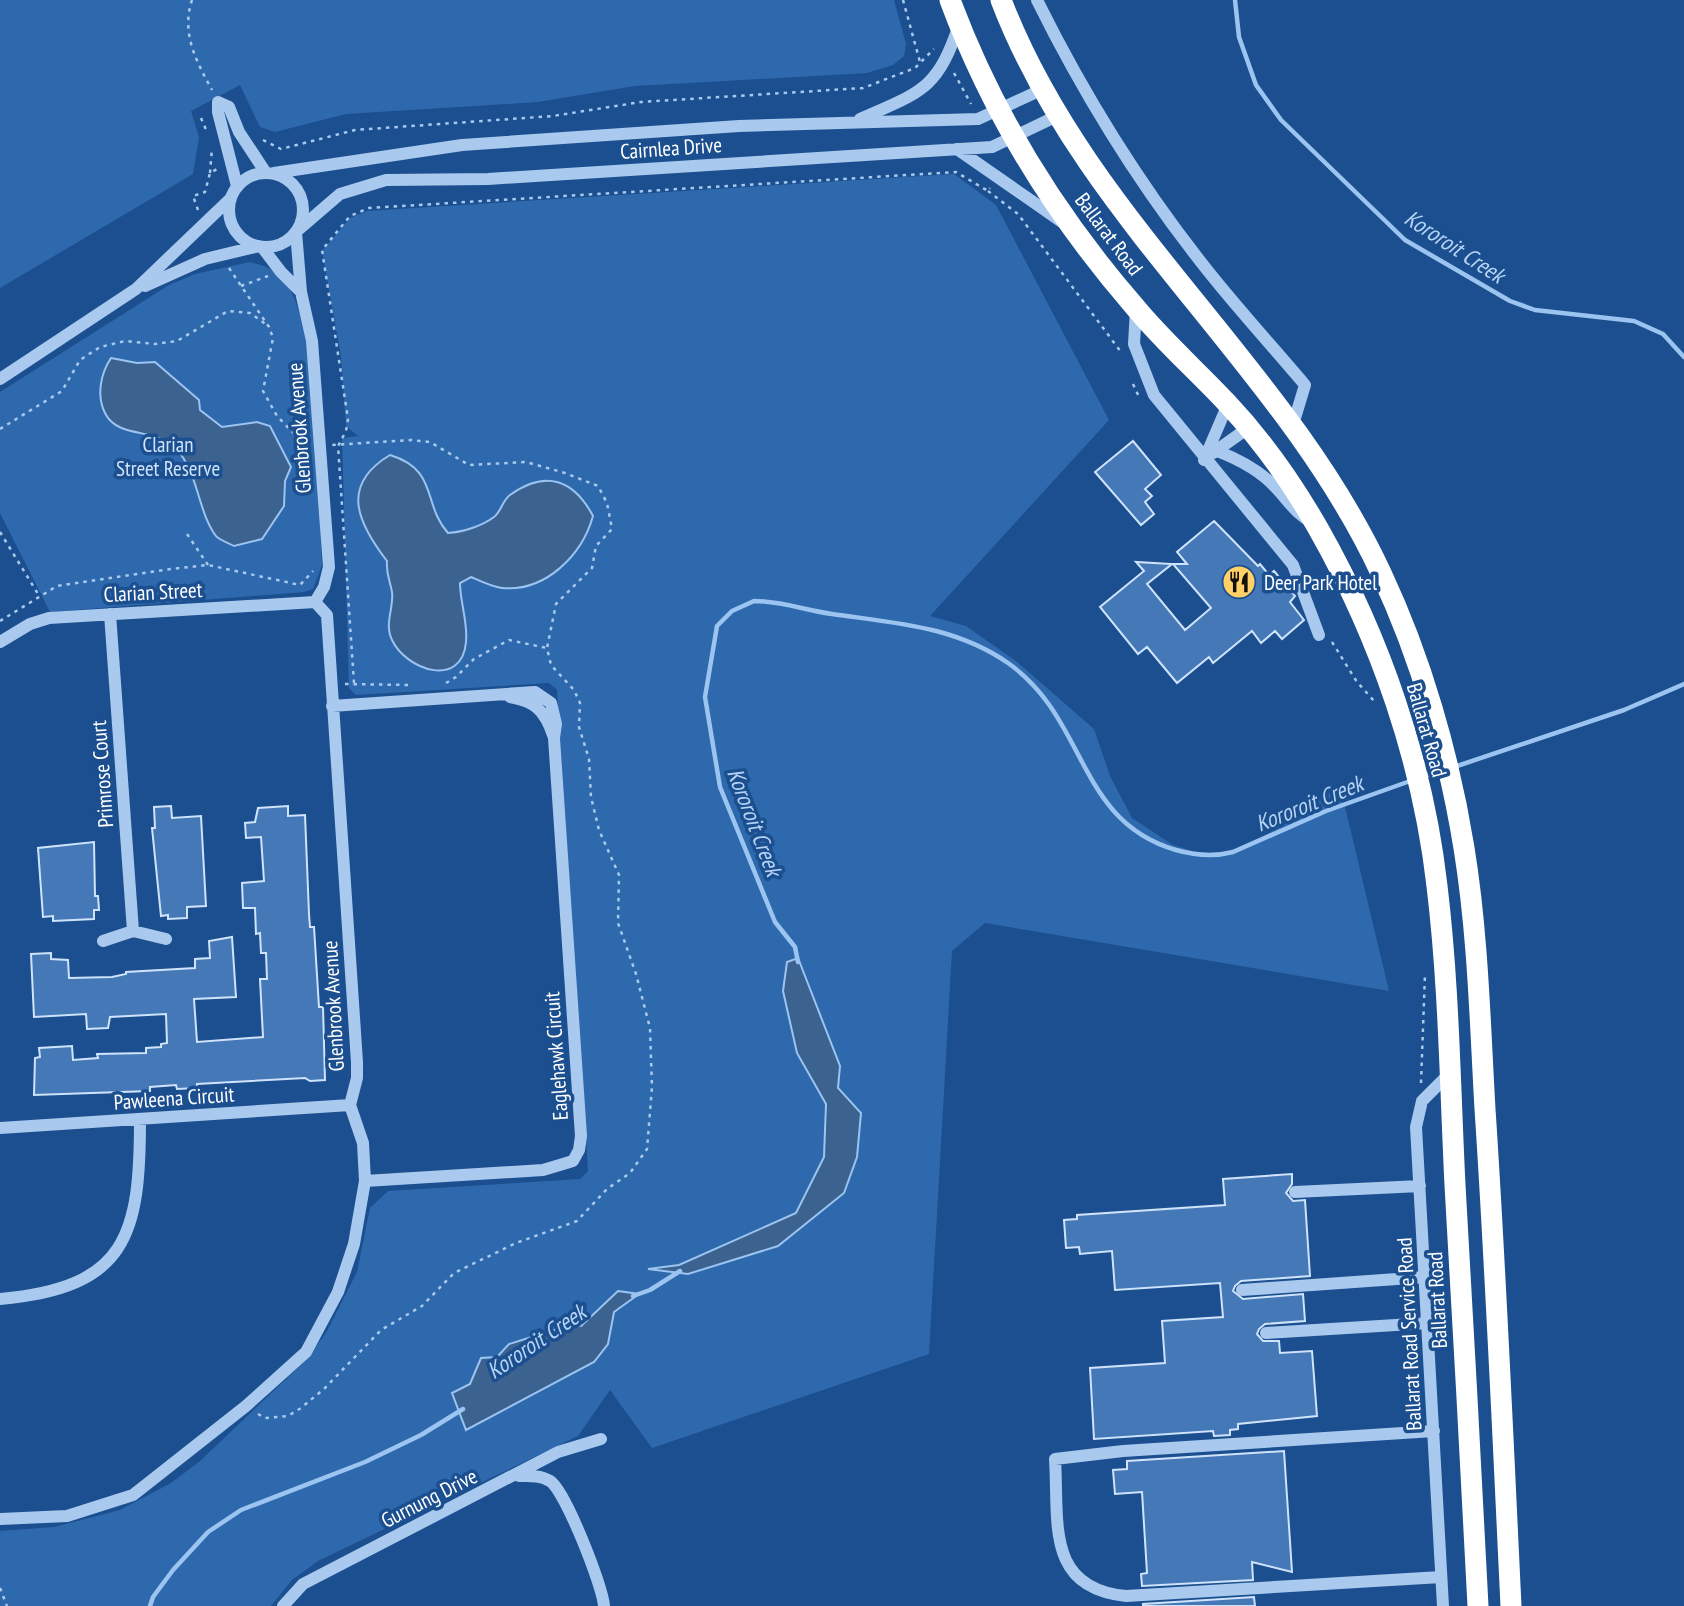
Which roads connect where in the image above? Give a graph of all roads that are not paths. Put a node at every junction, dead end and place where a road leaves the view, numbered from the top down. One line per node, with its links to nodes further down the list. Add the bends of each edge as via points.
1 (950, 0): 4 (highway, Ballarat Road)
2 (1001, 0): 5 (highway, Ballarat Road)
3 (1037, 0): 24 (street, via 1115,141 1207,270 1305,385)
4 (959, 25): 6 (highway, Ballarat Road); 8 (street, via 947,61 934,78 911,96)
5 (1041, 90): 6 (street, Cairnlea Drive); 7 (highway, Ballarat Road)
6 (1000, 109): 8 (street, Cairnlea Drive, via 978,119); 9 (highway, Ballarat Road)
7 (1057, 116): 9 (street, Cairnlea Drive); 22 (highway, Ballarat Road, via 1121,211)
8 (853, 122): 11 (street, Cairnlea Drive, via 462,145)
9 (1015, 138): 10 (street, Cairnlea Drive, via 992,147); 15 (highway, Ballarat Road)
10 (957, 149): 14 (street, Cairnlea Drive, via 488,179 386,180 332,199); 15 (street)
11 (270, 173): 12 (street, via 247,177); 12 (street, via 250,150 229,107 218,102); 14 (street, via 291,183 302,200)
12 (237, 186): 13 (street)
13 (230, 199): 16 (street, via 233,227); 17 (street)
14 (296, 231): 16 (street, via 281,244); 18 (street, Glenbrook Avenue)
15 (1073, 231): 19 (highway, Ballarat Road)
16 (261, 247): 17 (street, via 205,259); 18 (street)
17 (136, 289): 20 (street)
18 (301, 292): 28 (street, Glenbrook Avenue, via 312,341 329,567)
19 (1136, 309): 21 (highway, Ballarat Road); 26 (street, via 1134,344 1154,395)
20 (0, 379)
21 (1228, 404): 23 (highway, Ballarat Road); 26 (street)
22 (1275, 405): 23 (highway); 24 (highway, Ballarat Road)
23 (1248, 428): 25 (street); 27 (highway, Ballarat Road)
24 (1292, 428): 57 (highway, Ballarat Road, via 1381,572 1429,702 1464,848 1492,1202)
25 (1217, 451): 26 (street); 27 (street, via 1239,460 1276,488 1296,514)
26 (1204, 460): 30 (street, via 1293,565)
27 (1317, 525): 36 (highway, Ballarat Road, via 1377,648 1433,858)
28 (315, 602): 29 (street, Clarian Street); 32 (street, Glenbrook Avenue, via 327,615)
29 (110, 614): 31 (street, Clarian Street, via 49,618); 33 (street, Primrose Court)
30 (1319, 635)
31 (0, 642)
32 (332, 706): 37 (street, Glenbrook Avenue, via 358,1078); 40 (street, Eaglehawk Circuit, via 499,695 538,707 554,738 579,1150 573,1161 543,1170)
33 (133, 931): 34 (street); 35 (street)
34 (166, 939)
35 (103, 941)
36 (1450, 1073): 41 (street, Ballarat Road Service Road, via 1422,1101 1416,1127); 56 (highway, Ballarat Road)
37 (350, 1105): 38 (street, Pawleena Circuit); 40 (street, via 363,1143)
38 (140, 1120): 39 (street, Pawleena Circuit); 45 (street, via 140,1178 134,1215 114,1255 81,1281 41,1295)
39 (0, 1128)
40 (365, 1181): 51 (street, via 354,1244 338,1293 306,1352 133,1495 67,1516)
41 (1420, 1186): 42 (street); 43 (street, Ballarat Road Service Road)
42 (1295, 1192)
43 (1425, 1277): 44 (street); 46 (street, Ballarat Road Service Road)
44 (1242, 1290)
45 (0, 1299)
46 (1428, 1323): 47 (street); 48 (street, Ballarat Road Service Road)
47 (1266, 1333)
48 (1434, 1431): 52 (street, Ballarat Road Service Road); 52 (street, via 1055,1459 1065,1559 1086,1586 1107,1594)
49 (601, 1439): 50 (street, Gurnung Drive, via 558,1452)
50 (515, 1477): 53 (street, Gurnung Drive, via 303,1584); 54 (street, via 536,1475 553,1482 597,1578)
51 (0, 1519)
52 (1441, 1577): 55 (street, Ballarat Road Service Road)
53 (283, 1606)
54 (604, 1606)
55 (1443, 1606)
56 (1478, 1606)
57 (1511, 1606)

